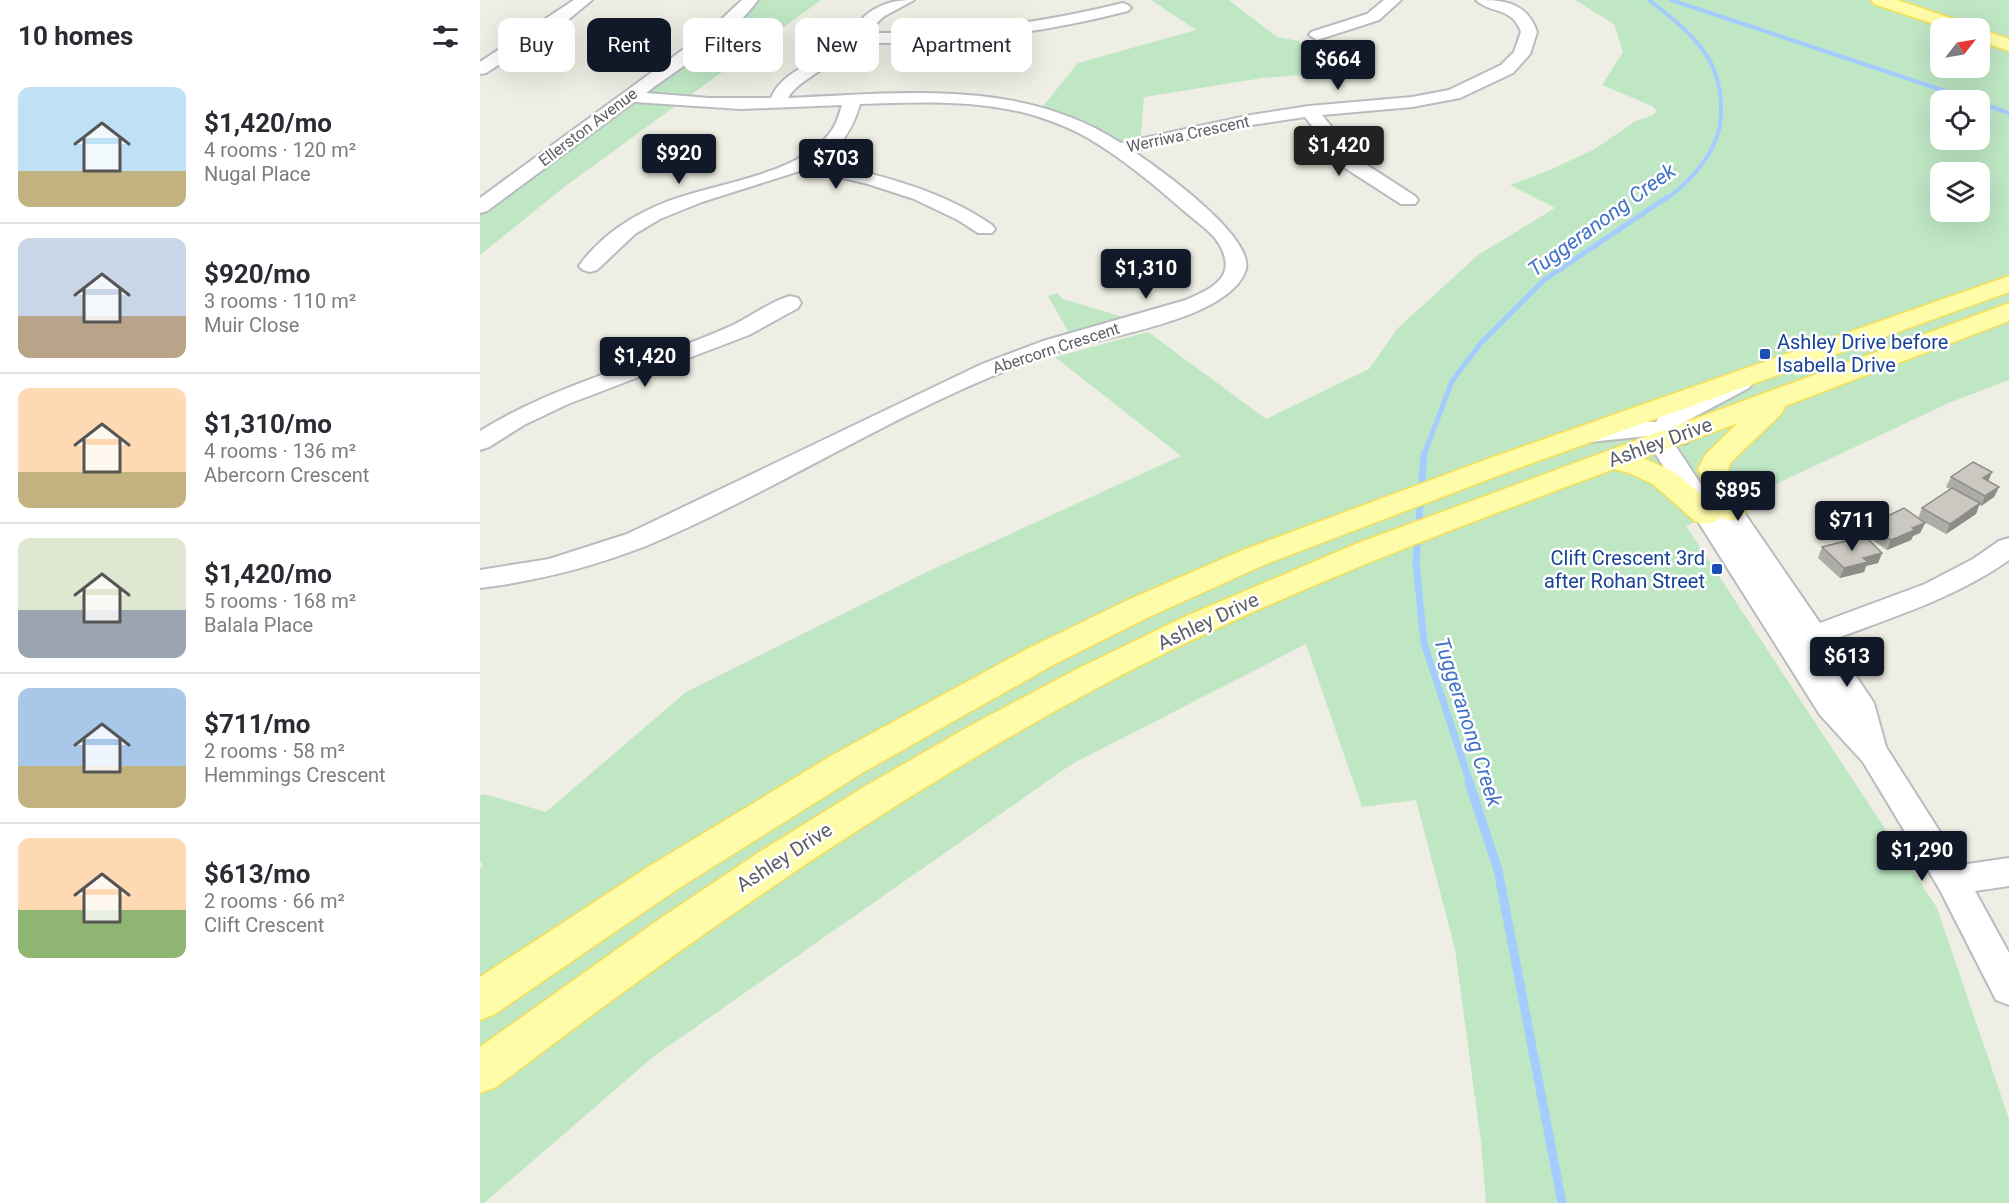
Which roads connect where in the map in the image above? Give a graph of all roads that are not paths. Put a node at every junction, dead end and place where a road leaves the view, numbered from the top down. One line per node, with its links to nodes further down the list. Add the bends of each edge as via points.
1 (584, 0): 14 (street)
2 (750, 0): 16 (street, Ellerston Avenue, via 717,32)
3 (906, 0): 8 (street)
4 (1393, 0): 10 (street, via 1373,17)
5 (1484, 0): 19 (street, Werriwa Crescent, via 1514,12 1528,28 1521,54 1507,69 1435,99)
6 (1880, 0): 9 (main road)
7 (1123, 8): 11 (street, via 982,35)
8 (872, 18)
9 (1933, 18)
10 (1317, 36)
11 (879, 38)
12 (1990, 38): 13 (main road)
13 (2009, 45)
14 (480, 69)
15 (808, 72): 18 (street, via 792,82)
16 (630, 96): 18 (street, Abercorn Crescent, via 711,104); 23 (street, Ellerston Avenue)
17 (852, 101): 18 (street, Abercorn Crescent); 20 (street, Abercorn Crescent, via 947,98 1014,105 1070,122); 21 (street, via 841,133)
18 (777, 104)
19 (1309, 111): 20 (street, Werriwa Crescent); 22 (street, via 1352,164)
20 (1118, 149): 37 (street, Abercorn Crescent, via 1233,245 1238,259 1235,273 1217,293 1186,309 1002,363 610,552 559,567)
21 (804, 163): 24 (street, via 917,194 969,217); 25 (street, via 656,214 627,230)
22 (1408, 201)
23 (480, 207)
24 (985, 229)
25 (590, 266)
26 (2009, 283): 29 (main road, Ashley Drive)
27 (790, 303): 33 (street, via 741,330 559,399)
28 (2009, 311): 30 (main road, Ashley Drive)
29 (1772, 367): 31 (street, via 1669,420); 32 (main road, Ashley Drive)
30 (1782, 398): 31 (main road, Ashley Drive); 35 (main road, via 1716,460 1713,469)
31 (1667, 436): 32 (street, via 1629,429); 34 (main road, Ashley Drive); 35 (street)
32 (1572, 437): 42 (main road, Ashley Drive, via 1245,561 1166,595 978,689 754,819)
33 (480, 442)
34 (1611, 460): 35 (main road, via 1651,470); 43 (main road, Ashley Drive, via 1351,558 1178,633 1044,701 901,782 747,879 578,998)
35 (1718, 513): 38 (street)
36 (2009, 547): 38 (street, via 1935,591)
37 (480, 579)
38 (1802, 640): 40 (street, via 1831,707 1874,754)
39 (2009, 872): 40 (street)
40 (1952, 880): 41 (street)
41 (2009, 989)
42 (480, 1001)
43 (480, 1073)

